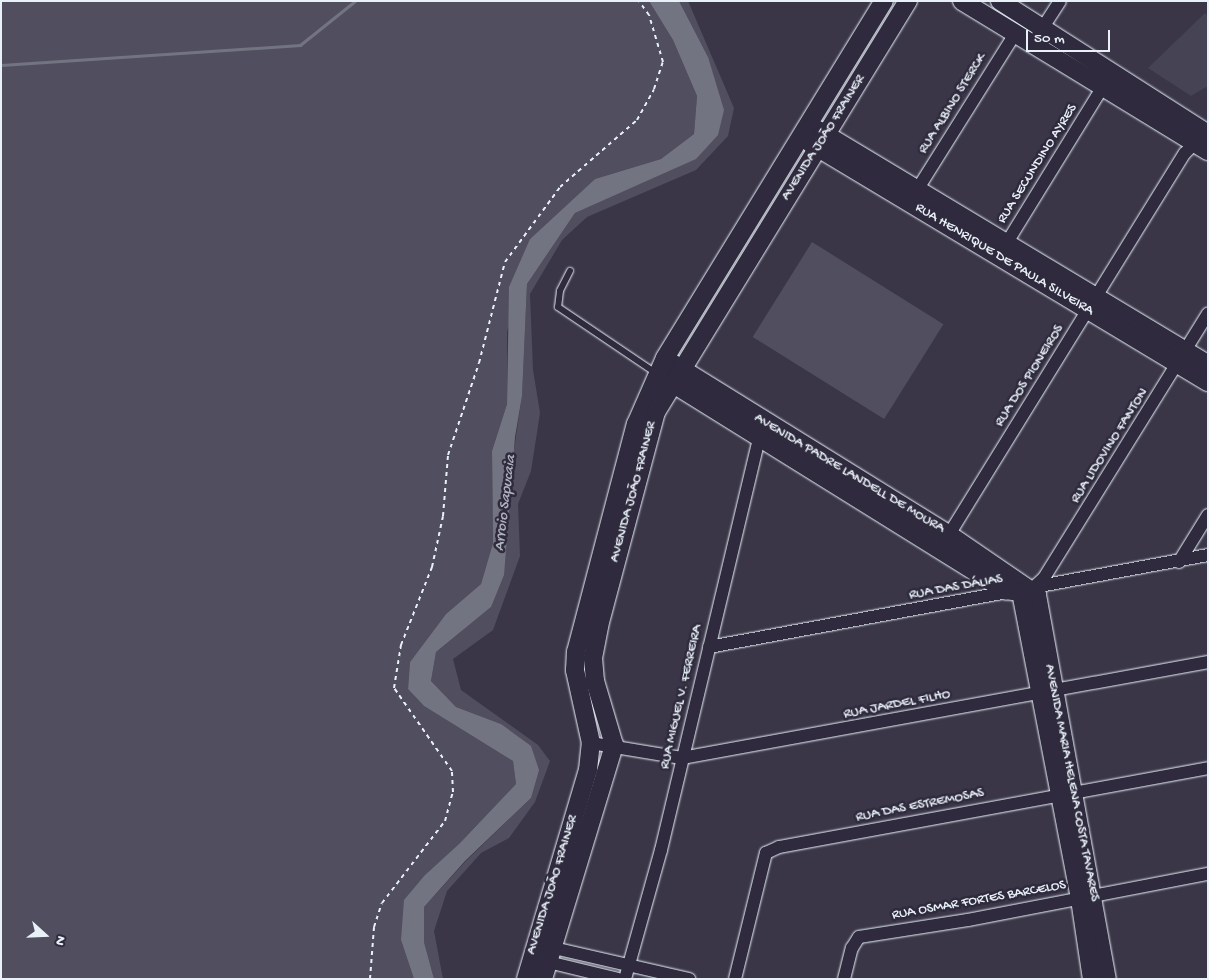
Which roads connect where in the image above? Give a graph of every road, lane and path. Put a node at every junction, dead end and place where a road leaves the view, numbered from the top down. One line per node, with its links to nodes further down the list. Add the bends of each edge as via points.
1 (640, 1): 45 (path, via 649,15 663,62 654,89 637,120 560,187 505,262 479,363 448,455 443,516 432,566 401,645 394,688 452,770 453,792 445,821 382,903 374,927)
2 (884, 1): 11 (street, AVENIDA JOÃO FRAINER)
3 (908, 1): 13 (street, AVENIDA JOÃO FRAINER)
4 (962, 1): 8 (street)
5 (1000, 1): 7 (street)
6 (1060, 1): 7 (street)
7 (1043, 27): 9 (street); 12 (street)
8 (1015, 34): 9 (street); 14 (street, RUA ALBINO STERCK)
9 (1032, 44): 10 (street)
10 (1102, 88): 12 (street); 15 (street, RUA SECUNDINO AYRES)
11 (805, 131): 13 (street, RUA HENRIQUE DE PAULA SILVEIRA); 19 (street, AVENIDA JOÃO FRAINER)
12 (1205, 139): 17 (street, RUA DOS PIONEIROS)
13 (822, 142): 14 (street, RUA HENRIQUE DE PAULA SILVEIRA); 15 (street, RUA HENRIQUE DE PAULA SILVEIRA); 23 (street, AVENIDA JOÃO FRAINER)
14 (917, 190): 15 (street, RUA HENRIQUE DE PAULA SILVEIRA)
15 (1002, 250): 17 (street, RUA HENRIQUE DE PAULA SILVEIRA)
16 (570, 271): 22 (lane, via 560,291 558,307)
17 (1093, 304): 20 (street, RUA HENRIQUE DE PAULA SILVEIRA); 28 (street, RUA DOS PIONEIROS)
18 (1208, 314): 20 (street, RUA LIDOVINO FANTON)
19 (666, 358): 22 (street, AVENIDA JOÃO FRAINER); 23 (street, AVENIDA PADRE LANDELL DE MOURA)
20 (1183, 358): 21 (street, RUA HENRIQUE DE PAULA SILVEIRA); 24 (street, RUA HENRIQUE DE PAULA SILVEIRA); 31 (street, RUA LIDOVINO FANTON, via 1044,578)
21 (1208, 364)
22 (657, 374): 23 (street, AVENIDA PADRE LANDELL DE MOURA); 35 (street, AVENIDA JOÃO FRAINER, via 636,424 576,652 575,670)
23 (676, 376): 25 (street, AVENIDA PADRE LANDELL DE MOURA); 26 (street, AVENIDA PADRE LANDELL DE MOURA); 36 (street, AVENIDA JOÃO FRAINER, via 648,433 593,658 595,681)
24 (1208, 382)
25 (762, 421): 26 (street, RUA MIGUEL V. FERREIRA); 28 (street, AVENIDA PADRE LANDELL DE MOURA)
26 (760, 439): 28 (street, AVENIDA PADRE LANDELL DE MOURA); 32 (street, RUA MIGUEL V. FERREIRA)
27 (1208, 515): 30 (street)
28 (944, 542): 31 (street, AVENIDA PADRE LANDELL DE MOURA, via 1005,590)
29 (1208, 555): 30 (street, RUA DAS DÁLIAS)
30 (1179, 562): 31 (street, RUA DAS DÁLIAS)
31 (1027, 591): 32 (street, RUA DAS DÁLIAS); 34 (street, AVENIDA MARIA HELENA COSTA TAVARES)
32 (708, 648): 37 (street, RUA MIGUEL V. FERREIRA)
33 (1208, 662): 34 (street, RUA JARDEL FILHO)
34 (1046, 693): 37 (street, RUA JARDEL FILHO); 39 (street, AVENIDA MARIA HELENA COSTA TAVARES)
35 (591, 743): 36 (street, RUA JARDEL FILHO); 42 (street, AVENIDA JOÃO FRAINER, via 588,770)
36 (614, 745): 37 (street, RUA JARDEL FILHO); 43 (street, AVENIDA JOÃO FRAINER)
37 (682, 758): 44 (street, RUA MIGUEL V. FERREIRA)
38 (1208, 768): 39 (street, RUA DAS ESTREMOSAS)
39 (1065, 795): 41 (street, AVENIDA MARIA HELENA COSTA TAVARES); 50 (street, RUA DAS ESTREMOSAS, via 779,847 766,854)
40 (1208, 874): 41 (street, RUA OSMAR FORTES BARCELOS)
41 (1086, 898): 51 (street, RUA OSMAR FORTES BARCELOS, via 859,937 852,948); 52 (street, AVENIDA MARIA HELENA COSTA TAVARES); 53 (street, AVENIDA MARIA HELENA COSTA TAVARES)
42 (532, 950): 43 (street); 46 (street, AVENIDA JOÃO FRAINER)
43 (547, 963): 44 (street); 47 (street)
44 (628, 965): 48 (street, RUA MIGUEL V. FERREIRA); 49 (street)
45 (370, 979)
46 (526, 979)
47 (618, 979)
48 (625, 979)
49 (689, 979)
50 (735, 979)
51 (844, 979)
52 (1092, 979)
53 (1107, 979)

